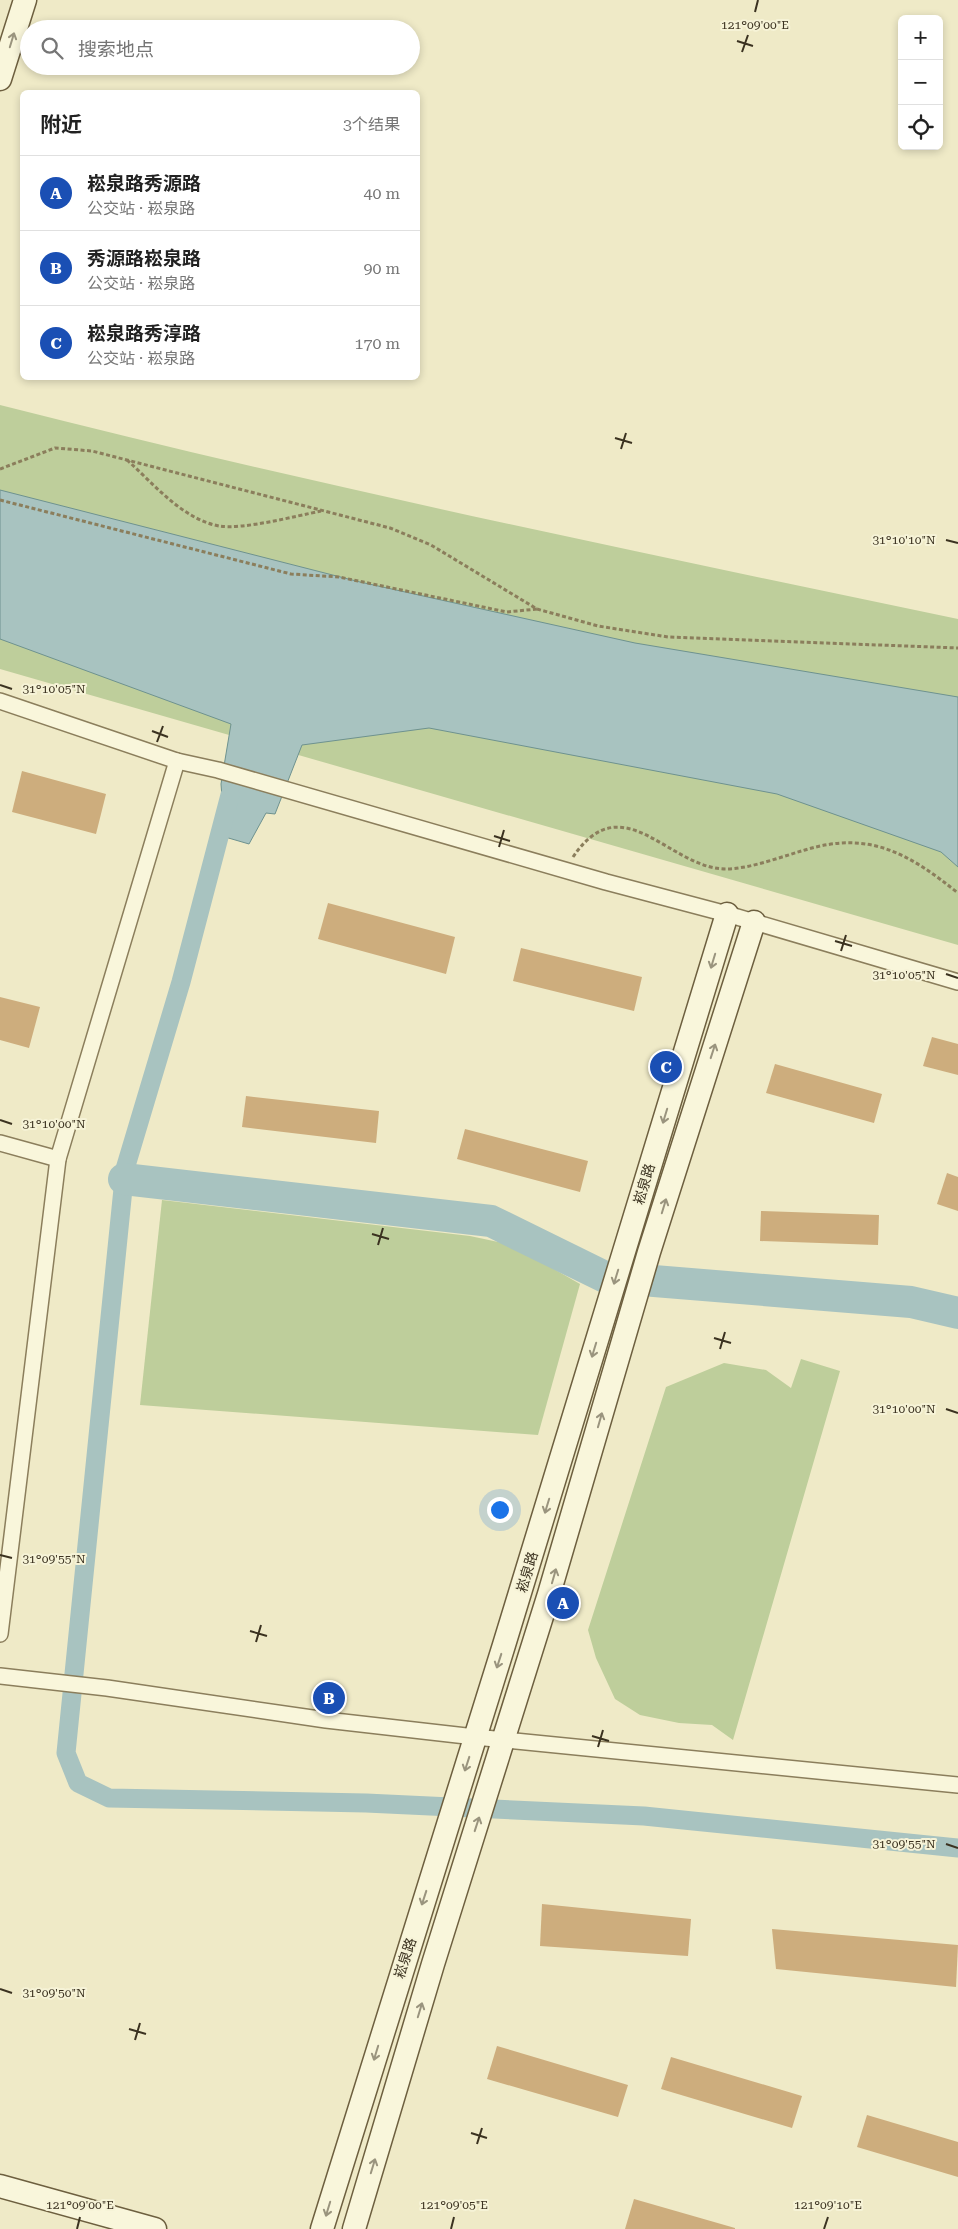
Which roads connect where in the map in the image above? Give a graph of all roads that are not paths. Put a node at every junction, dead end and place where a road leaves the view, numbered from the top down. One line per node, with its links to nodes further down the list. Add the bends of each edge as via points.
1 (25, 0): 2 (street, one-way to 1)
2 (0, 80)
3 (0, 701): 4 (street)
4 (177, 761): 5 (street); 9 (street)
5 (727, 914): 6 (street); 12 (street, 崧泉路, one-way to 12)
6 (754, 922): 7 (street); 13 (street, 崧泉路, one-way to 6, via 649,1252)
7 (958, 982)
8 (0, 1143): 9 (street)
9 (58, 1159): 10 (street)
10 (0, 1634)
11 (0, 1676): 12 (street)
12 (475, 1737): 13 (street); 17 (street, 崧泉路, one-way to 17)
13 (504, 1739): 14 (street); 18 (street, 崧泉路, one-way to 13)
14 (958, 1784)
15 (0, 2186): 16 (street)
16 (155, 2229)
17 (322, 2229)
18 (354, 2229)

